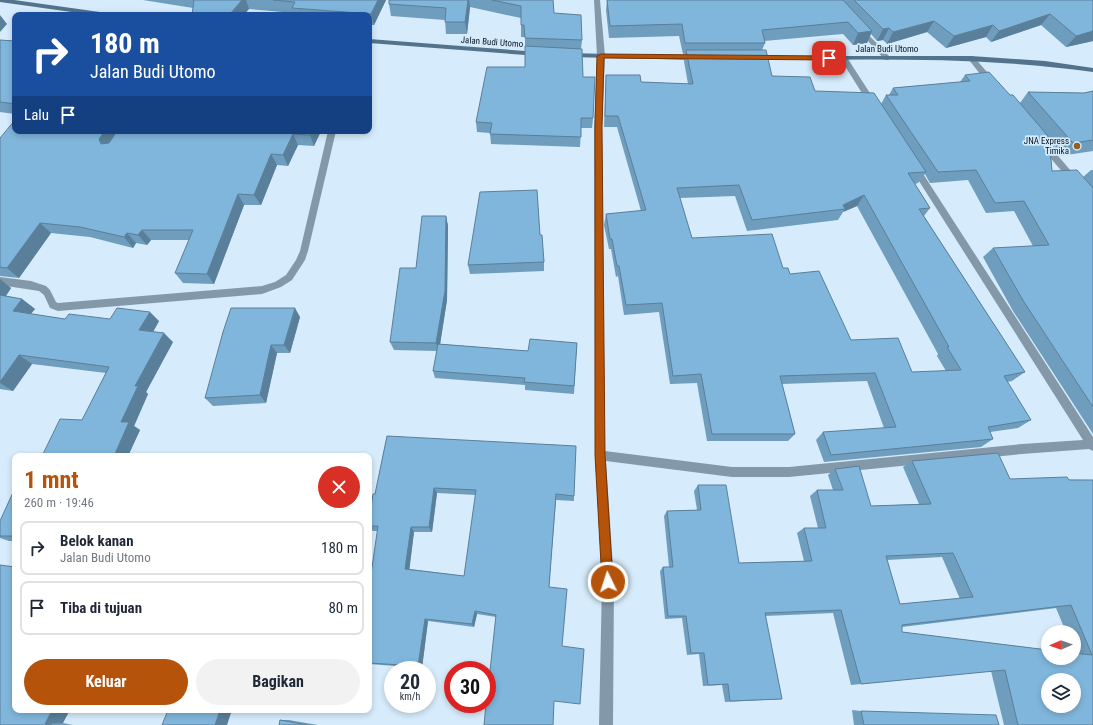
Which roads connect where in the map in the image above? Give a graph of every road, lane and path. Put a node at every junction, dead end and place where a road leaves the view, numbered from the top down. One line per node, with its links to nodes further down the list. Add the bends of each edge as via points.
1 (0, 0): 3 (street)
2 (597, 0): 8 (street)
3 (86, 12)
4 (854, 23): 12 (street)
5 (372, 41): 6 (street, Jalan Budi Utomo)
6 (547, 54)
7 (562, 54): 8 (street)
8 (601, 56): 9 (street); 23 (street, via 598,127)
9 (703, 58)
10 (750, 58): 11 (street, Jalan Budi Utomo)
11 (844, 58): 12 (street, Jalan Budi Utomo); 16 (street)
12 (888, 58): 13 (street, Jalan Budi Utomo)
13 (971, 58): 14 (street, Jalan Budi Utomo, via 1045,63); 15 (street)
14 (1093, 70)
15 (997, 88)
16 (880, 114)
17 (331, 134): 21 (street, via 304,251 291,277 278,285 262,290 58,307 53,305 43,289)
18 (1041, 141): 20 (street)
19 (909, 159): 22 (street)
20 (1080, 187)
21 (0, 281)
22 (1092, 445): 23 (street, via 1022,448 789,472 732,472)
23 (600, 455): 24 (street, via 608,582)
24 (606, 725)

